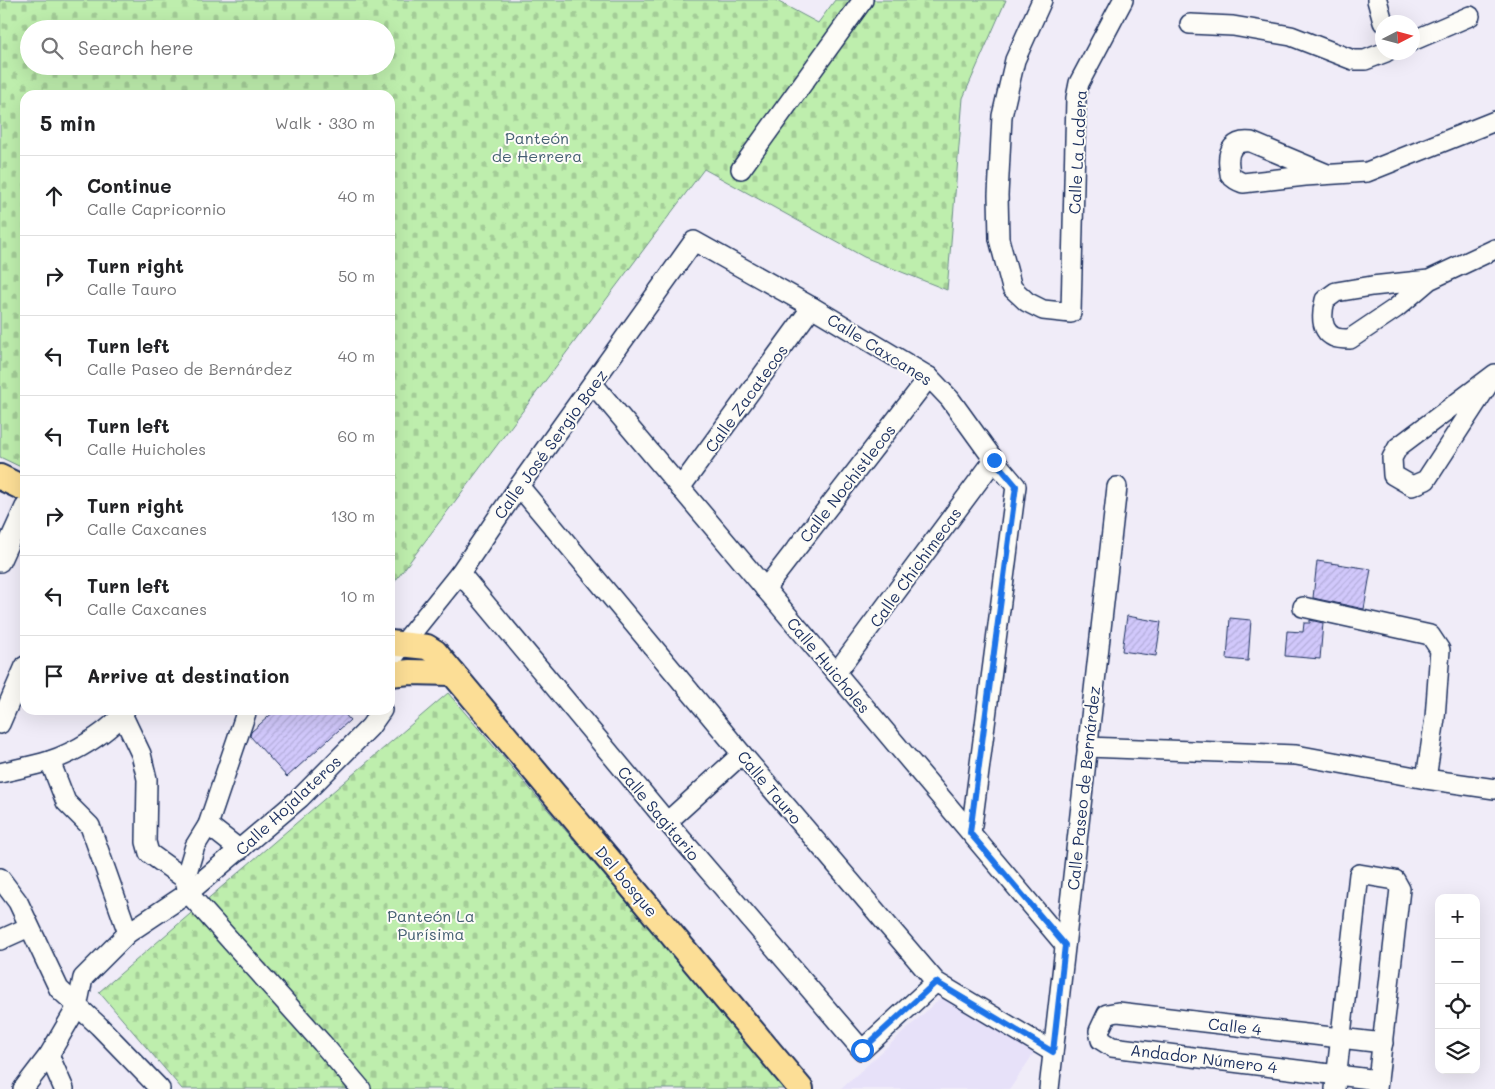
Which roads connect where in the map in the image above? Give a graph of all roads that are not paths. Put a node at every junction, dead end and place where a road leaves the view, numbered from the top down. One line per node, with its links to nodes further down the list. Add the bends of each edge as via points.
1 (863, 0): 11 (street)
2 (1042, 0): 3 (street, Calle La Ladera, via 1015,60 1002,116 999,239 1012,288 1027,302 1043,310 1071,314 1076,98 1080,83)
3 (1122, 0)
4 (1377, 0): 5 (street)
5 (1381, 15)
6 (1470, 16): 8 (street)
7 (1190, 24): 9 (street, via 1232,26 1291,36 1354,60)
8 (1420, 38)
9 (1375, 56)
10 (1495, 121): 12 (street, via 1367,172)
11 (741, 169)
12 (1327, 174): 12 (street, via 1243,183 1230,174 1228,158 1236,144 1252,142)
13 (694, 241): 16 (street, Calle Caxcanes); 19 (street, Calle José Sergio Baez)
14 (1495, 249): 15 (street)
15 (1429, 280): 15 (street, via 1336,292 1325,300 1321,315 1326,331 1334,337 1350,339 1396,308)
16 (812, 307): 18 (street, Calle Caxcanes); 25 (street, Calle Zacatecos)
17 (1495, 374): 17 (street, via 1398,447 1392,458 1393,475 1412,486 1426,480)
18 (929, 377): 20 (street, Calle Caxcanes, via 950,399); 31 (street, Calle Nochistlecos)
19 (593, 384): 22 (street, Calle José Sergio Baez); 25 (street, Calle Huicholes)
20 (994, 460): 36 (street, Calle Chichimecas); 52 (street, Calle Caxcanes, via 1016,486)
21 (0, 477): 23 (main road)
22 (519, 486): 30 (street, Calle José Sergio Baez); 45 (street, Calle Tauro)
23 (20, 487)
24 (1117, 487): 44 (street, Calle Paseo de Bernárdez)
25 (680, 488): 31 (street, Calle Huicholes)
26 (0, 490): 27 (main road)
27 (20, 500)
28 (20, 518): 29 (street)
29 (0, 562)
30 (460, 573): 33 (street, Calle José Sergio Baez); 50 (street, Calle Sagitario)
31 (765, 589): 36 (street, Calle Huicholes)
32 (1303, 607): 48 (street, via 1430,635 1440,650)
33 (395, 649)
34 (395, 650): 35 (main road, Del bosque, via 427,647)
35 (452, 673): 37 (main road); 73 (main road, Del bosque)
36 (836, 673): 52 (street, Calle Huicholes)
37 (395, 674)
38 (20, 678): 43 (street)
39 (121, 715): 46 (street, via 100,735)
40 (125, 715): 55 (street, via 147,778 146,842 149,852)
41 (242, 715): 51 (street)
42 (378, 715): 53 (street, Calle Hojalateros, via 300,798)
43 (0, 724)
44 (1087, 747): 48 (street, via 1296,755); 59 (street, Calle Paseo de Bernárdez)
45 (742, 754): 50 (street); 60 (street, Calle Tauro)
46 (50, 761): 47 (street); 57 (street, via 66,802 90,826)
47 (0, 773)
48 (1426, 779): 49 (street)
49 (1495, 789)
50 (667, 822): 60 (street, Calle Sagitario, via 862,1050)
51 (208, 825): 53 (street); 55 (street, via 195,846)
52 (970, 833): 59 (street, Calle Huicholes)
53 (240, 850): 55 (street, Calle Hojalateros)
54 (0, 878): 56 (street, via 18,902)
55 (187, 886): 57 (street, Calle Hojalateros); 72 (street)
56 (29, 928): 58 (street); 61 (street, via 58,989)
57 (128, 934): 61 (street, Calle Hojalateros, via 84,978)
58 (0, 940)
59 (1065, 945): 65 (street, Calle Paseo de Bernárdez)
60 (936, 982): 65 (street, Calle Tauro)
61 (77, 1007): 66 (street, Calle Hojalateros); 71 (street)
62 (1099, 1031): 63 (street, Calle 4, via 1107,1014 1118,1012); 67 (street, Andador Número 4, via 1101,1040 1112,1047)
63 (1340, 1038): 64 (street, Calle 4); 64 (street, via 1359,874 1395,880 1400,890); 67 (street)
64 (1383, 1043): 68 (street)
65 (1053, 1052): 74 (street, Calle Paseo de Bernárdez)
66 (49, 1055): 69 (street, Calle Hojalateros); 70 (street)
67 (1335, 1082): 68 (street, Andador Número 4)
68 (1378, 1084)
69 (23, 1089)
70 (64, 1089)
71 (160, 1089)
72 (361, 1089)
73 (801, 1089)
74 (1049, 1089)

